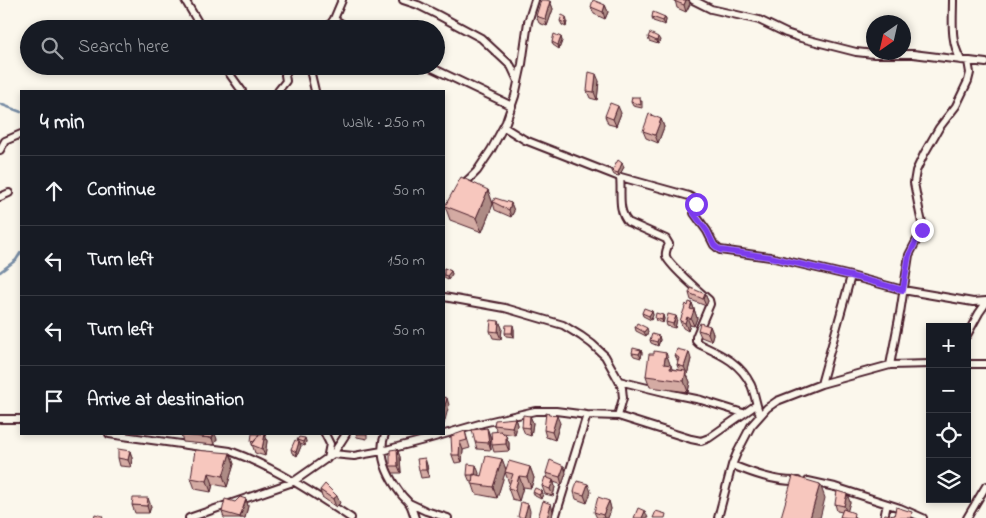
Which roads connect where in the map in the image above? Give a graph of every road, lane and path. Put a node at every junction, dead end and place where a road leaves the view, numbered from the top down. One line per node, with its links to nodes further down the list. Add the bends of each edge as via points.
1 (185, 0): 8 (street)
2 (342, 0): 7 (street)
3 (403, 0): 16 (street, via 481,38 510,66)
4 (535, 0): 16 (street)
5 (693, 0): 9 (street, via 711,9 759,20 801,38 856,52)
6 (953, 0): 9 (street, via 953,38)
7 (334, 19)
8 (197, 20)
9 (961, 60): 10 (street)
10 (968, 60): 11 (street); 30 (street, via 968,81 916,170 914,183 922,230 909,255)
11 (986, 62)
12 (445, 74): 20 (street)
13 (230, 75): 17 (street)
14 (285, 75): 18 (street, via 286,81)
15 (311, 75): 19 (street)
16 (518, 82): 20 (street)
17 (241, 90)
18 (279, 90)
19 (314, 90)
20 (512, 106): 21 (street)
21 (504, 127): 25 (street, via 525,140); 26 (street, via 477,171)
22 (20, 134): 23 (street)
23 (2, 140): 24 (street)
24 (0, 150)
25 (620, 177): 29 (street, via 694,199 694,214 720,250 770,257); 40 (street, via 625,218 666,239 669,244 665,253 667,259 710,302 696,341 736,364 751,385)
26 (458, 189)
27 (9, 193): 28 (street)
28 (0, 197)
29 (851, 276): 30 (street); 39 (street)
30 (903, 290): 32 (street); 37 (street)
31 (445, 297): 38 (street, via 505,308 563,325 592,344 604,356)
32 (986, 302): 33 (street)
33 (971, 328)
34 (926, 364): 37 (street)
35 (971, 364): 36 (street)
36 (986, 364)
37 (890, 365): 39 (street)
38 (619, 381): 41 (street); 44 (street, via 622,398)
39 (821, 384): 43 (street, via 777,400)
40 (756, 405): 41 (street); 43 (street)
41 (743, 413): 44 (street, via 701,441)
42 (587, 415): 44 (street); 47 (street, via 535,411); 65 (street)
43 (760, 415): 56 (street)
44 (618, 416)
45 (0, 419): 46 (street)
46 (20, 419)
47 (445, 434)
48 (116, 435): 57 (street, via 230,451)
49 (326, 435): 55 (street, via 330,444)
50 (345, 435): 54 (street)
51 (385, 435): 53 (street)
52 (442, 435): 53 (street)
53 (382, 451): 54 (street, via 354,456); 59 (street, via 389,476)
54 (333, 454): 55 (street)
55 (327, 459): 57 (street)
56 (732, 465): 60 (street, via 788,481 828,485); 66 (street)
57 (293, 482): 61 (street); 62 (street)
58 (986, 486): 69 (street)
59 (409, 503): 63 (street); 64 (street)
60 (887, 504): 67 (street); 68 (street)
61 (189, 518)
62 (351, 518)
63 (415, 518)
64 (448, 518)
65 (555, 518)
66 (718, 518)
67 (884, 518)
68 (923, 518)
69 (967, 518)

